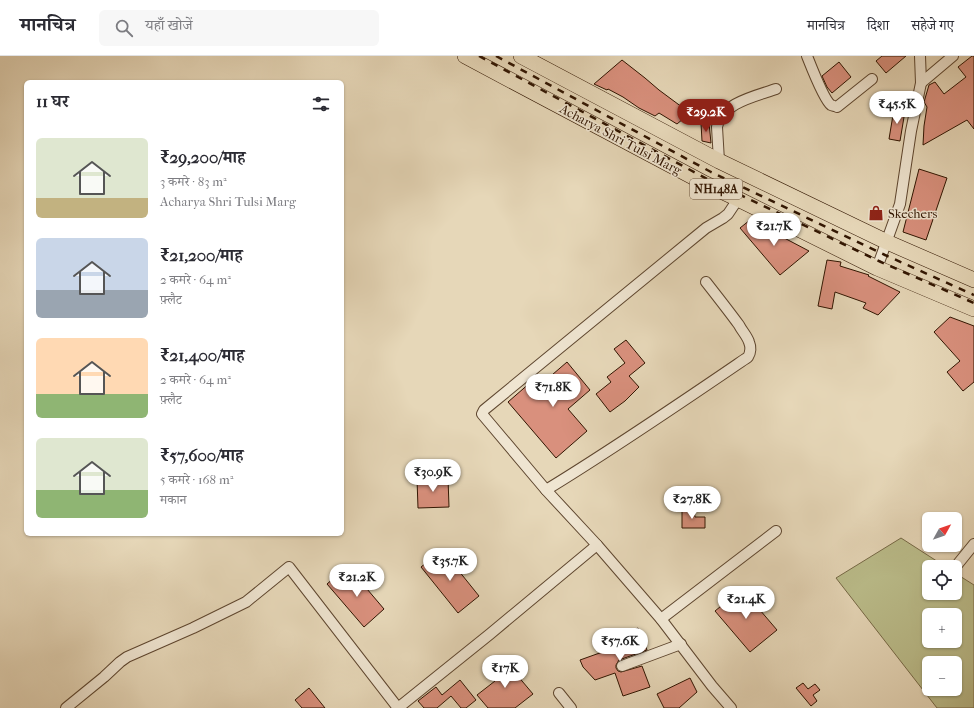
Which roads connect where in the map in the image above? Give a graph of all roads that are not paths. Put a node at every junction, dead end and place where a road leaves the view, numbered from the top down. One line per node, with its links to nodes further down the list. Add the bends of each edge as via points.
1 (465, 56): 10 (highway, Acharya Shri Tulsi Marg / NH148A)
2 (521, 56): 9 (highway, Acharya Shri Tulsi Marg / NH148A)
3 (807, 56): 6 (street, via 826,98 830,104 837,107)
4 (953, 56): 7 (street)
5 (922, 58): 7 (street)
6 (872, 79)
7 (921, 83): 11 (street, via 900,204)
8 (776, 89): 9 (street, via 746,99 724,112 717,126)
9 (719, 161): 11 (highway, Acharya Shri Tulsi Marg / NH148A)
10 (738, 199): 12 (highway, Acharya Shri Tulsi Marg / NH148A); 16 (street, via 723,218 706,228 483,411 482,415)
11 (887, 242): 12 (street); 13 (highway, Acharya Shri Tulsi Marg / NH148A)
12 (878, 268): 15 (highway, Acharya Shri Tulsi Marg / NH148A)
13 (974, 280)
14 (706, 282): 16 (street, via 746,336 750,355 585,467)
15 (974, 309)
16 (546, 490): 19 (street)
17 (776, 531): 21 (street)
18 (974, 544): 20 (street)
19 (597, 545): 21 (street); 25 (street)
20 (962, 560)
21 (661, 619): 22 (street)
22 (681, 644): 23 (street); 30 (street)
23 (622, 666)
24 (559, 693): 29 (street)
25 (408, 700): 27 (street); 28 (street)
26 (66, 708): 27 (street, via 127,657 246,602 289,567)
27 (398, 708)
28 (415, 708)
29 (571, 708)
30 (731, 708)

